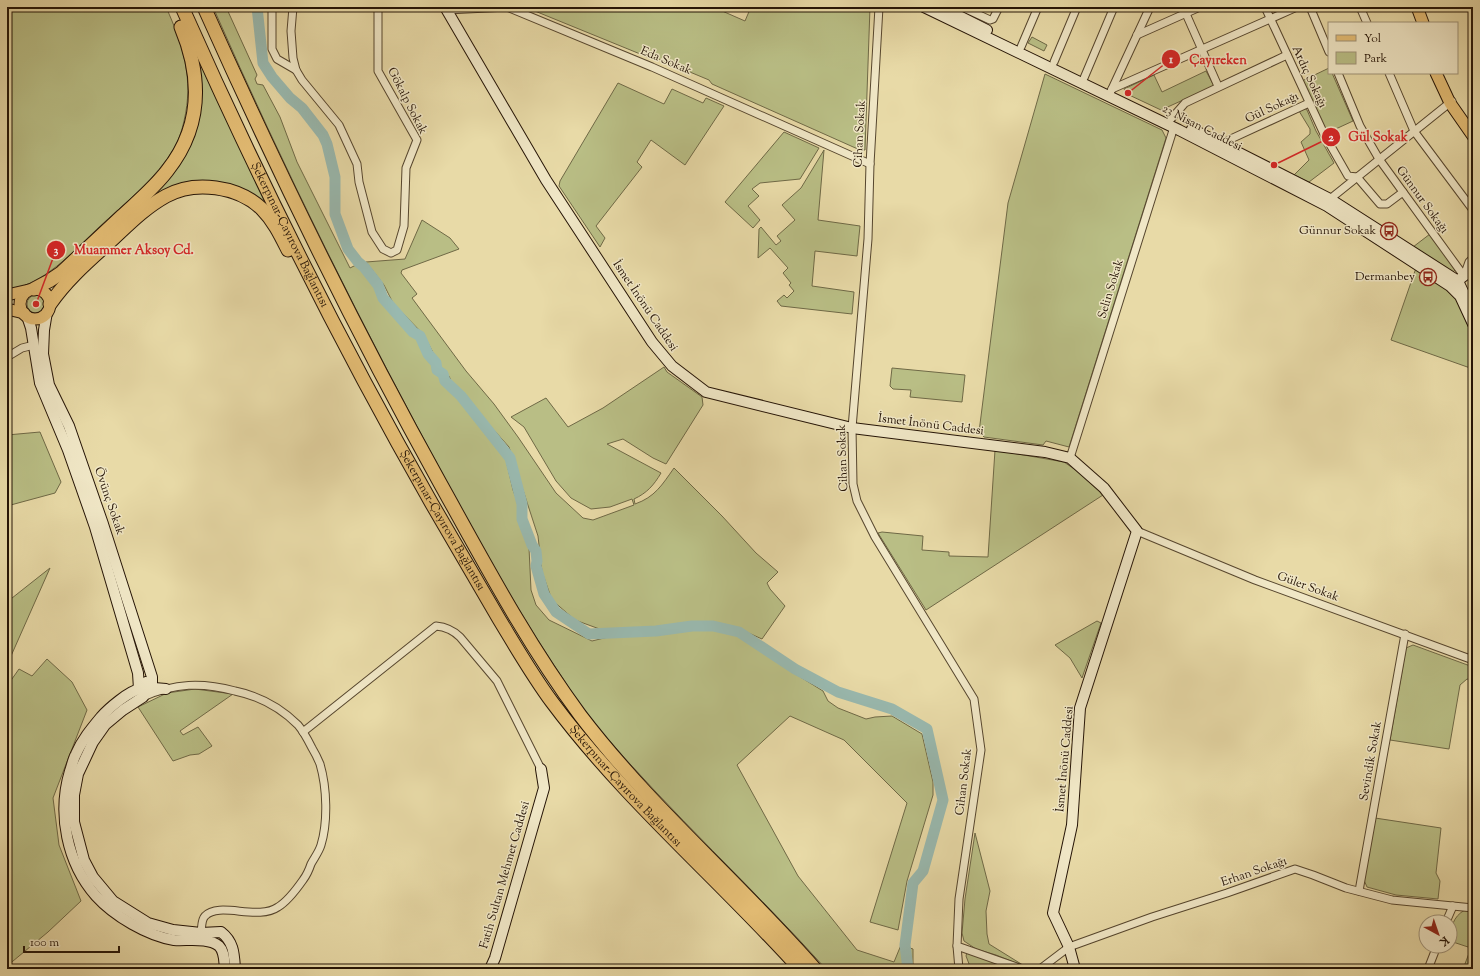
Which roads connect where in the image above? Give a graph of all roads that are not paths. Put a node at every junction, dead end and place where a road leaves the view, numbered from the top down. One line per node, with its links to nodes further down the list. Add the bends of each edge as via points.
1 (173, 7): 59 (highway, via 188,43 195,74 196,101 182,148 166,172 138,201 61,273)
2 (182, 7): 68 (highway, Şekerpınar-Çayırova Bağlantısı, via 267,188)
3 (204, 7): 93 (highway, Şekerpınar-Çayırova Bağlantısı, via 293,197 366,344 428,461 529,638 600,741 661,809)
4 (272, 7): 35 (street, via 272,49 277,59)
5 (293, 7): 35 (street, via 291,38)
6 (378, 7): 35 (street, Gökalp Sokak, via 378,71 417,140 406,168 404,226 398,250 391,253 383,249 372,232 357,164 339,125)
7 (879, 7): 51 (street, Cihan Sokak)
8 (924, 7): 45 (street, 23 Nisan Caddesi)
9 (941, 7): 30 (street, 23 Nisan Caddesi)
10 (962, 7): 11 (street, via 990,20)
11 (999, 7)
12 (1038, 7): 30 (street)
13 (1077, 7): 34 (street)
14 (1114, 7): 40 (street)
15 (1150, 7): 29 (street)
16 (1200, 7): 24 (street)
17 (1265, 7): 25 (street, Ardıç Sokağı)
18 (1296, 7): 25 (street)
19 (1310, 7): 32 (street)
20 (1360, 7): 26 (street)
21 (1412, 7): 27 (main road)
22 (1417, 7): 28 (main road)
23 (446, 8): 51 (street, Eda Sokak, via 507,8 652,67); 69 (street, İsmet İnönü Caddesi, via 546,180 652,342 672,366 706,392)
24 (1184, 10): 29 (street); 31 (street)
25 (1270, 19): 31 (street); 33 (street, Ardıç Sokağı)
26 (1367, 22)
27 (1418, 22)
28 (1423, 22)
29 (1137, 35): 42 (street)
30 (1021, 47): 34 (street, 23 Nisan Caddesi)
31 (1202, 49): 41 (street); 42 (street)
32 (1328, 50)
33 (1287, 55): 41 (street); 44 (street, Ardıç Sokağı)
34 (1054, 62): 40 (street, 23 Nisan Caddesi)
35 (296, 70)
36 (1338, 74): 50 (street, Günnur Sokağı, via 1360,126)
37 (1389, 74): 47 (street)
38 (1437, 74): 43 (main road)
39 (1441, 74): 43 (main road)
40 (1084, 78): 42 (street, 23 Nisan Caddesi)
41 (1218, 86): 45 (street, via 1185,102)
42 (1111, 90): 45 (street, 23 Nisan Caddesi)
43 (1452, 101): 46 (main road); 47 (street); 48 (main road)
44 (1309, 103): 49 (street, Gül Sokağı); 52 (street, Ardıç Sokağı, via 1348,176)
45 (1172, 123): 49 (street, 23 Nisan Caddesi); 58 (street, 23 Nisan Caddesi, via 1327,206); 70 (street, Selin Sokak)
46 (1473, 129)
47 (1414, 131): 50 (street); 55 (street)
48 (1473, 136)
49 (1222, 143): 54 (street, 23 Nisan Caddesi)
50 (1379, 159): 52 (street); 53 (street, Günnur Sokağı)
51 (870, 164): 69 (street, Cihan Sokak, via 868,239)
52 (1357, 177): 53 (street, Ardıç Sokağı, via 1380,204 1387,204); 54 (street)
53 (1402, 192): 58 (street, Günnur Sokağı)
54 (1330, 199): 58 (street, 23 Nisan Caddesi)
55 (1473, 210)
56 (1473, 258): 58 (street)
57 (1473, 269): 58 (street)
58 (1457, 281): 63 (street); 65 (street, via 1460,296)
59 (32, 290): 60 (main road); 61 (main road, via 39,289 47,294); 64 (main road, via 22,298 21,306)
60 (7, 295)
61 (49, 308): 64 (main road, via 40,318); 68 (highway, via 70,278 148,208 179,191 209,187 234,192 262,209); 76 (street, Övünç Sokak, via 44,330 43,354 49,385 69,426 104,524 152,677 152,684)
62 (7, 309): 64 (main road)
63 (1473, 313)
64 (26, 314): 66 (street, Övünç Sokak)
65 (1473, 324)
66 (34, 345): 67 (street, via 22,348); 74 (street, Övünç Sokak, via 40,383 68,450 95,527)
67 (7, 358)
68 (353, 359): 92 (highway, Şekerpınar-Çayırova Bağlantısı, via 466,563 514,645 552,701 614,777)
69 (852, 428): 70 (street, İsmet İnönü Caddesi, via 1045,452); 85 (street, Cihan Sokak, via 853,484 857,501 875,537 974,699 981,750 959,899)
70 (1070, 458): 71 (street, İsmet İnönü Caddesi, via 1104,488)
71 (1137, 531): 72 (street, Güler Sokak, via 1255,580); 86 (street, İsmet İnönü Caddesi, via 1080,708 1072,825 1053,913)
72 (1405, 634): 73 (street, Güler Sokak); 79 (street, Sevindik Sokak)
73 (1473, 660)
74 (138, 673): 75 (street, via 154,688); 76 (street, Övünç Sokak)
75 (166, 689): 76 (street); 77 (street, via 191,685 214,686 262,698 280,709)
76 (144, 692): 83 (street, via 105,726 93,742 78,774 74,795 74,822 84,860 93,877 113,901 148,923 173,930); 87 (street, via 123,698 107,711 89,732 75,755 66,786 64,817 71,852 85,882 96,896 110,910 139,929 174,940 206,941 218,945)
77 (303, 732): 78 (street, via 436,626 444,627 460,637 497,681); 83 (street, via 320,763 326,798 321,845 304,879 278,908 258,913 215,910 202,921)
78 (541, 769): 91 (street, Fatih Sultan Mehmet Caddesi, via 544,788)
79 (1359, 892): 80 (street, Erhan Sokağı, via 1392,900); 86 (street, Erhan Sokağı, via 1295,869)
80 (1453, 906): 81 (street, Erhan Sokağı); 82 (street)
81 (1473, 908)
82 (1450, 914)
83 (201, 933): 84 (street, via 221,932)
84 (230, 942): 87 (street); 90 (street, via 233,947)
85 (956, 946): 94 (street, Cihan Sokak); 95 (street)
86 (1069, 947): 96 (street); 97 (street, İsmet İnönü Caddesi)
87 (221, 949): 89 (street)
88 (1434, 954): 98 (street)
89 (225, 969)
90 (235, 969)
91 (490, 969)
92 (800, 969)
93 (816, 969)
94 (959, 969)
95 (1022, 969)
96 (1040, 969)
97 (1075, 969)
98 (1428, 969)

